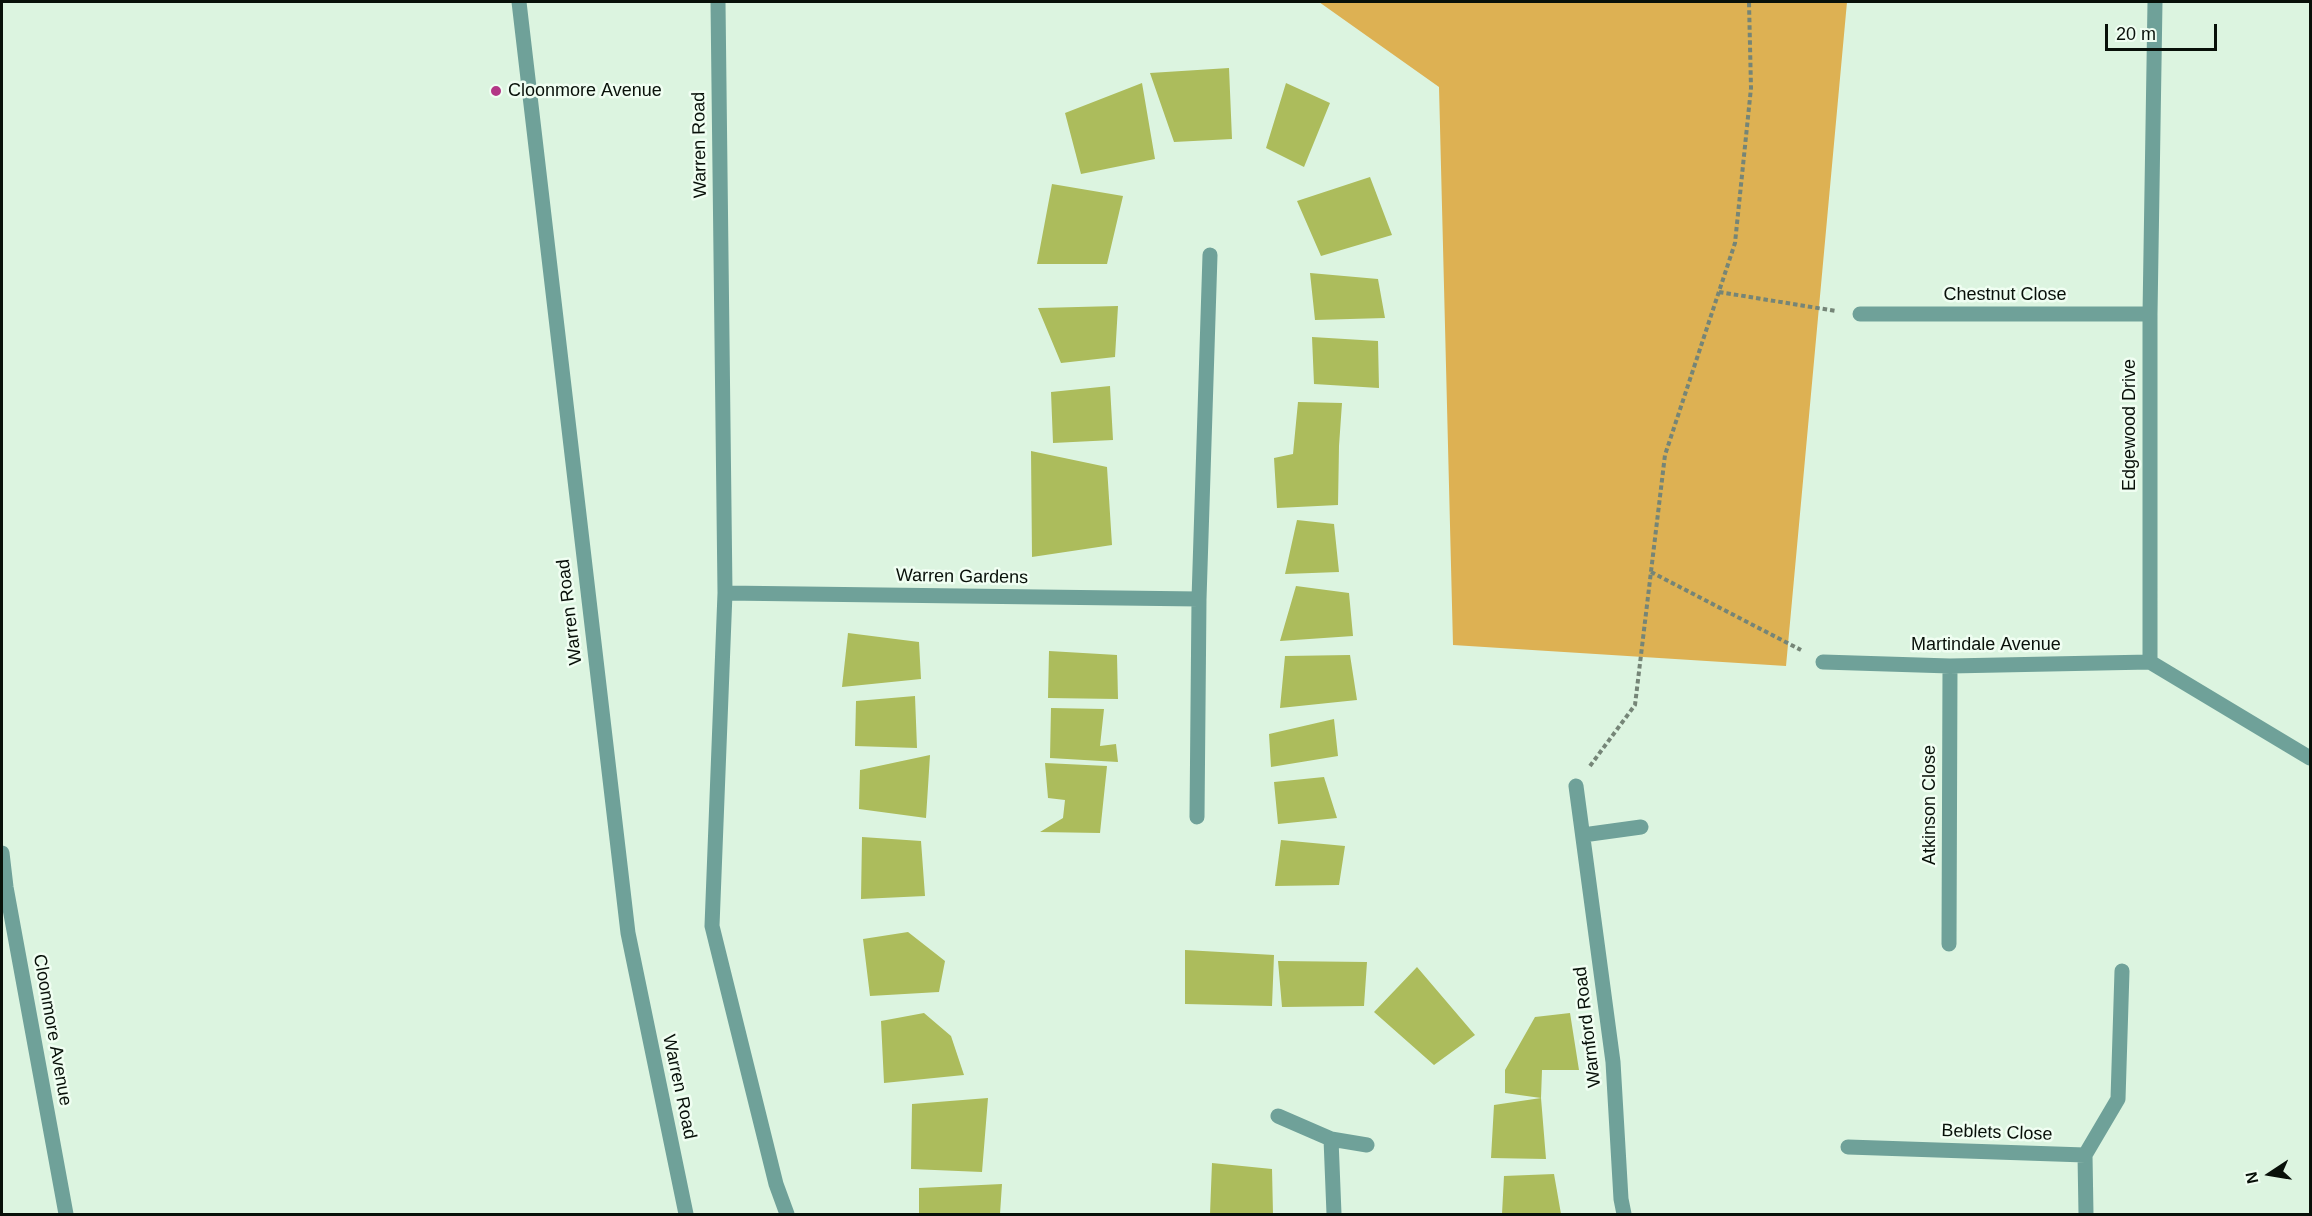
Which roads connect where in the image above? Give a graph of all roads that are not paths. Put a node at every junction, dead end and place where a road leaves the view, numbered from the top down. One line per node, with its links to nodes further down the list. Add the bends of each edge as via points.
1 (519, 2): 26 (street, Warren Road, via 628,933)
2 (718, 2): 7 (street, Warren Road)
3 (2155, 2): 6 (street, Edgewood Drive)
4 (1210, 255): 8 (street)
5 (1860, 314): 6 (street, Chestnut Close)
6 (2150, 314): 10 (street, Edgewood Drive)
7 (725, 593): 8 (street, Warren Gardens); 27 (street, Warren Road, via 712,926)
8 (1199, 599): 14 (street)
9 (1822, 662): 11 (street, Martindale Avenue)
10 (2150, 662): 11 (street, Martindale Avenue); 12 (street)
11 (1950, 666): 18 (street, Atkinson Close)
12 (2310, 758)
13 (1576, 786): 16 (street, Warnford Road)
14 (1197, 817)
15 (1641, 827): 16 (street)
16 (1583, 835): 29 (street, Warnford Road, via 1613,1062)
17 (2, 853): 25 (street, Cloonmore Avenue)
18 (1949, 944)
19 (2122, 971): 24 (street, via 2118,1099)
20 (1278, 1116): 21 (street)
21 (1331, 1139): 22 (street); 28 (street)
22 (1367, 1145)
23 (1848, 1147): 24 (street, Beblets Close)
24 (2085, 1155): 30 (street)
25 (66, 1215)
26 (686, 1215)
27 (787, 1215)
28 (1334, 1215)
29 (1624, 1215)
30 (2086, 1215)

